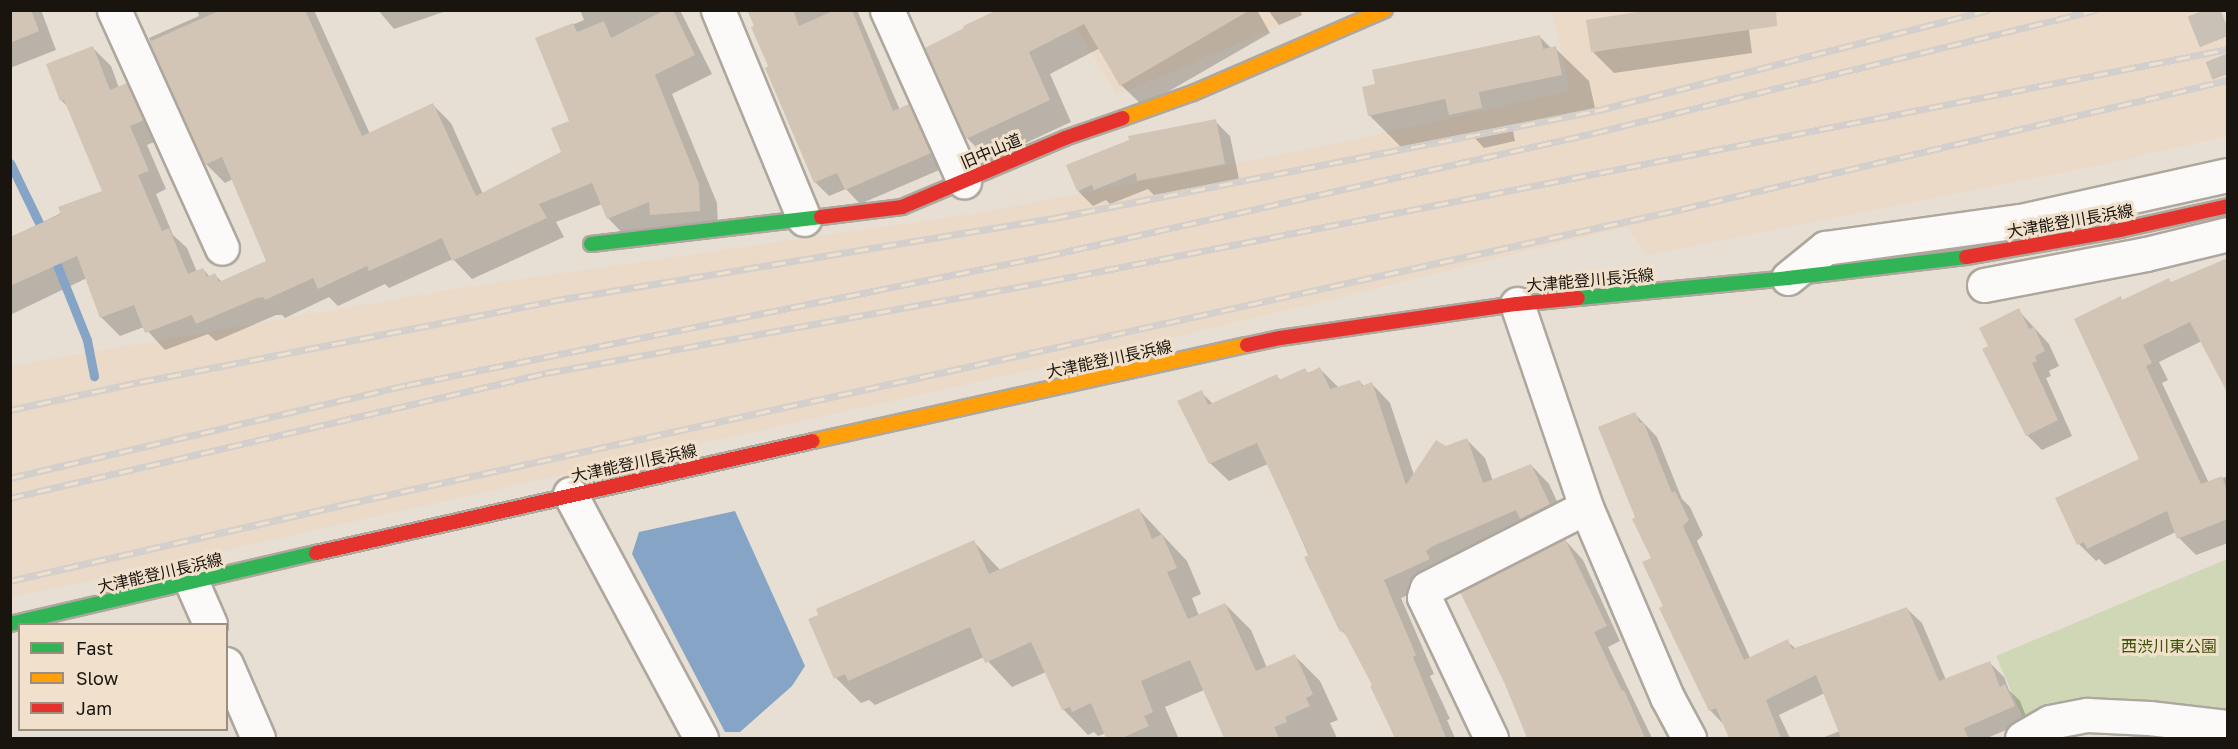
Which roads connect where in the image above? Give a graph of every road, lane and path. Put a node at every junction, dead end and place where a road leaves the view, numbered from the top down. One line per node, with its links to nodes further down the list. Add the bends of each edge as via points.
1 (114, 10): 11 (street)
2 (718, 10): 8 (street)
3 (1385, 10): 6 (main road, 旧中山道, via 1193,93 1065,138)
4 (897, 14): 6 (street)
5 (2228, 175): 12 (street, via 2020,221 1825,248)
6 (964, 181): 8 (main road, 旧中山道, via 902,207)
7 (2228, 206): 12 (main road, 大津能登川長浜線, via 1966,257)
8 (804, 219): 10 (main road, 旧中山道)
9 (2228, 234): 13 (street)
10 (591, 244)
11 (222, 248)
12 (1788, 278): 14 (main road, 大津能登川長浜線)
13 (1984, 285)
14 (1517, 304): 15 (main road, 大津能登川長浜線, via 1280,338); 16 (street)
15 (570, 494): 17 (main road, 大津能登川長浜線); 23 (street)
16 (1586, 507): 24 (street, via 1427,588 1424,597); 25 (street)
17 (192, 583): 18 (street); 19 (main road, 大津能登川長浜線)
18 (210, 623)
19 (10, 624)
20 (228, 669): 22 (street)
21 (2222, 731): 26 (street, via 2149,718 2087,715 2050,722)
22 (258, 738)
23 (701, 738)
24 (1491, 738)
25 (1689, 738)
26 (2022, 738)

